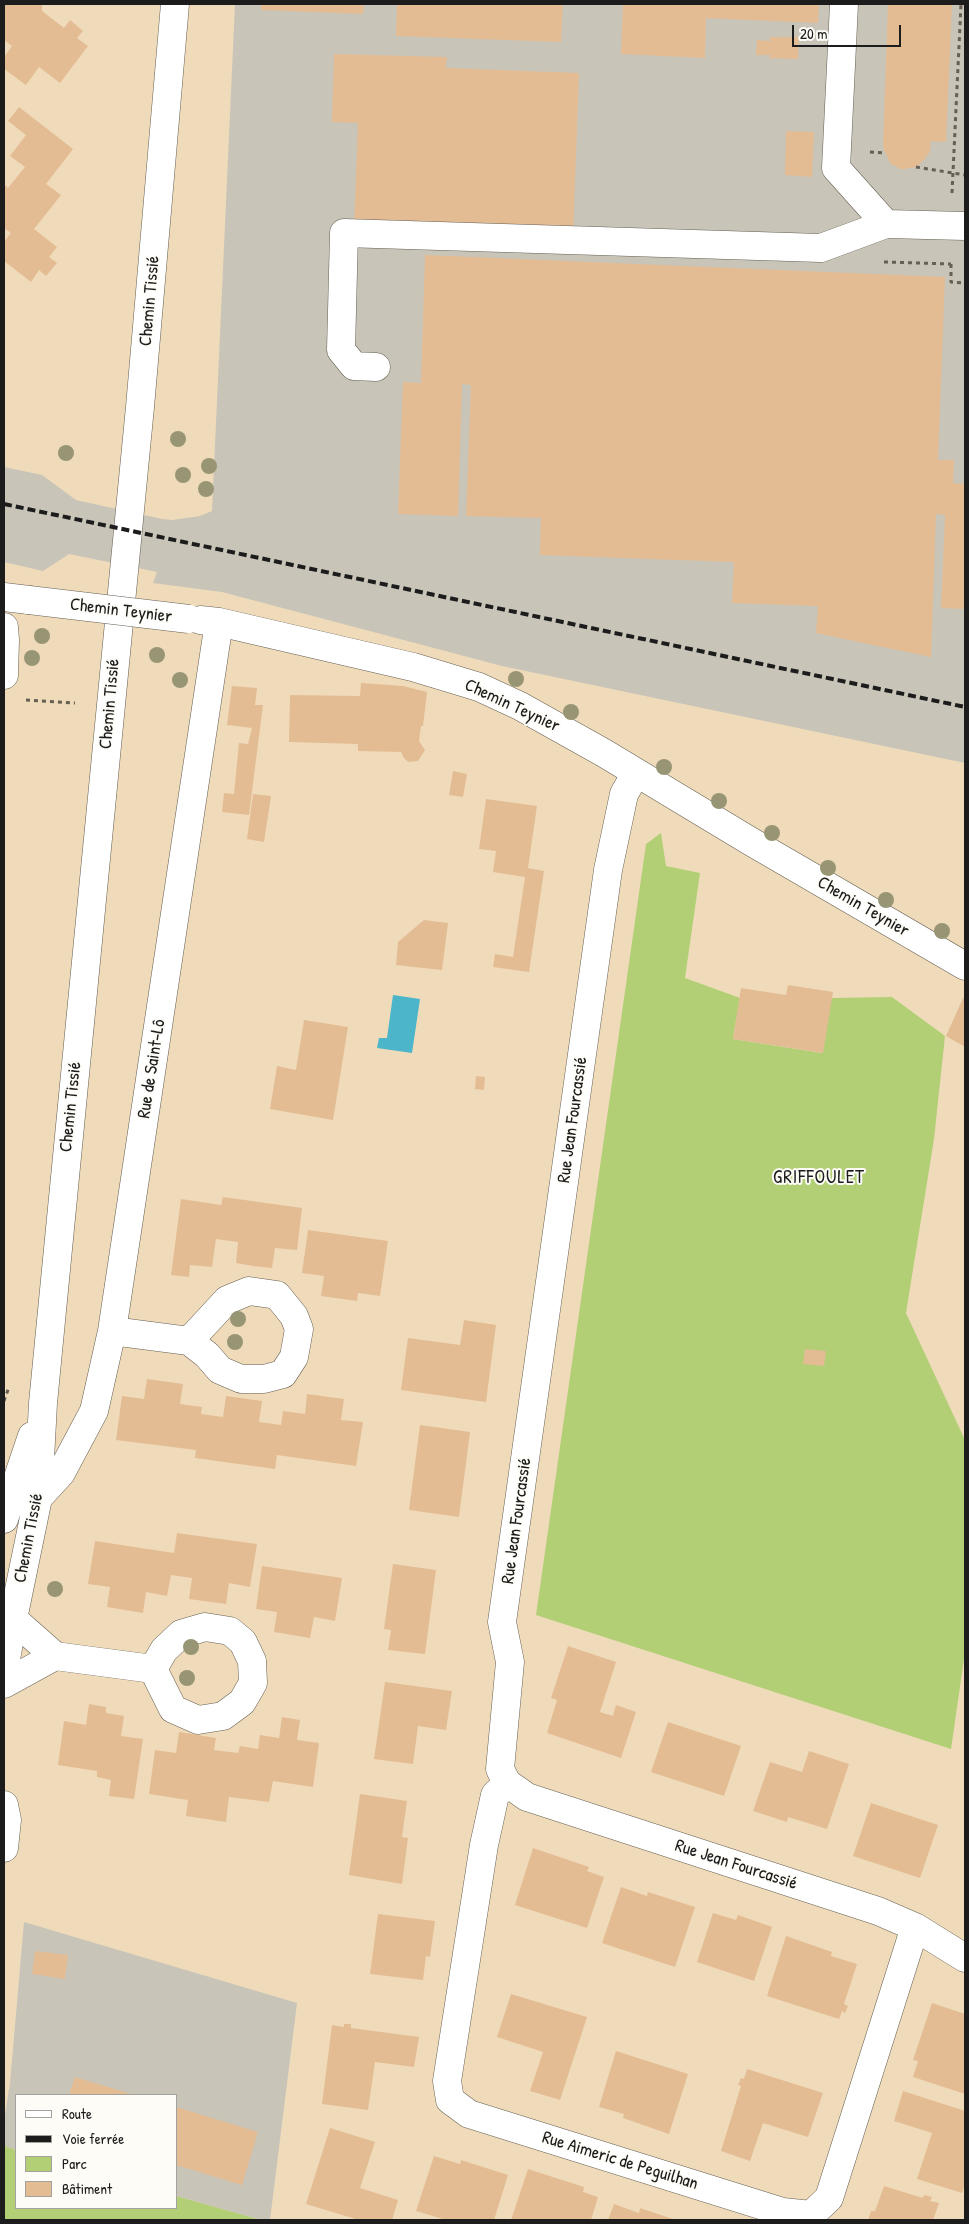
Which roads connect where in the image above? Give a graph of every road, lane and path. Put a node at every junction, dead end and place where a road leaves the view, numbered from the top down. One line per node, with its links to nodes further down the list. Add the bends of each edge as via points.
1 (175, 4): 21 (street, Chemin Tissié, via 142,387)
2 (844, 4): 7 (street, via 836,168)
3 (961, 4): 5 (path)
4 (916, 166): 5 (path)
5 (953, 173): 6 (path); 8 (path)
6 (965, 175)
7 (886, 224): 8 (street); 10 (street, via 820,248 344,233 341,350 354,366)
8 (958, 226): 9 (path, via 951,282)
9 (965, 283)
10 (376, 367)
11 (17, 599): 12 (street, Chemin Teynier, bridge)
12 (219, 622): 17 (street, Chemin Teynier, via 413,667 479,687 604,752); 19 (street, Rue de Saint-Lô)
13 (4, 627): 14 (street)
14 (4, 675)
15 (22, 699): 16 (path)
16 (76, 703)
17 (636, 773): 18 (street, Chemin Teynier); 29 (street, Rue Jean Fourcassié, via 624,794 608,870 502,1622 510,1662 500,1769)
18 (965, 966)
19 (112, 1331): 20 (street); 22 (street, Rue de Saint-Lô, via 94,1411 61,1473)
20 (189, 1341)
21 (43, 1403): 22 (street, Chemin Tissié); 23 (street, Chemin Tissié)
22 (38, 1498): 24 (street, Chemin Tissié)
23 (4, 1518)
24 (13, 1619): 25 (street); 27 (street, Chemin Tissié)
25 (55, 1656): 26 (street); 28 (street)
26 (153, 1670)
27 (4, 1671)
28 (4, 1684)
29 (507, 1784): 32 (street, Rue Jean Fourcassié, via 527,1798 878,1911); 32 (street, Rue Aimeric de Peguilhan, via 495,1795 484,1844 447,2081 450,2100 469,2114 783,2212 811,2215 829,2198)
30 (4, 1805): 31 (street)
31 (4, 1848)
32 (915, 1927): 33 (street, Rue Jean Fourcassié)
33 (965, 1958)

